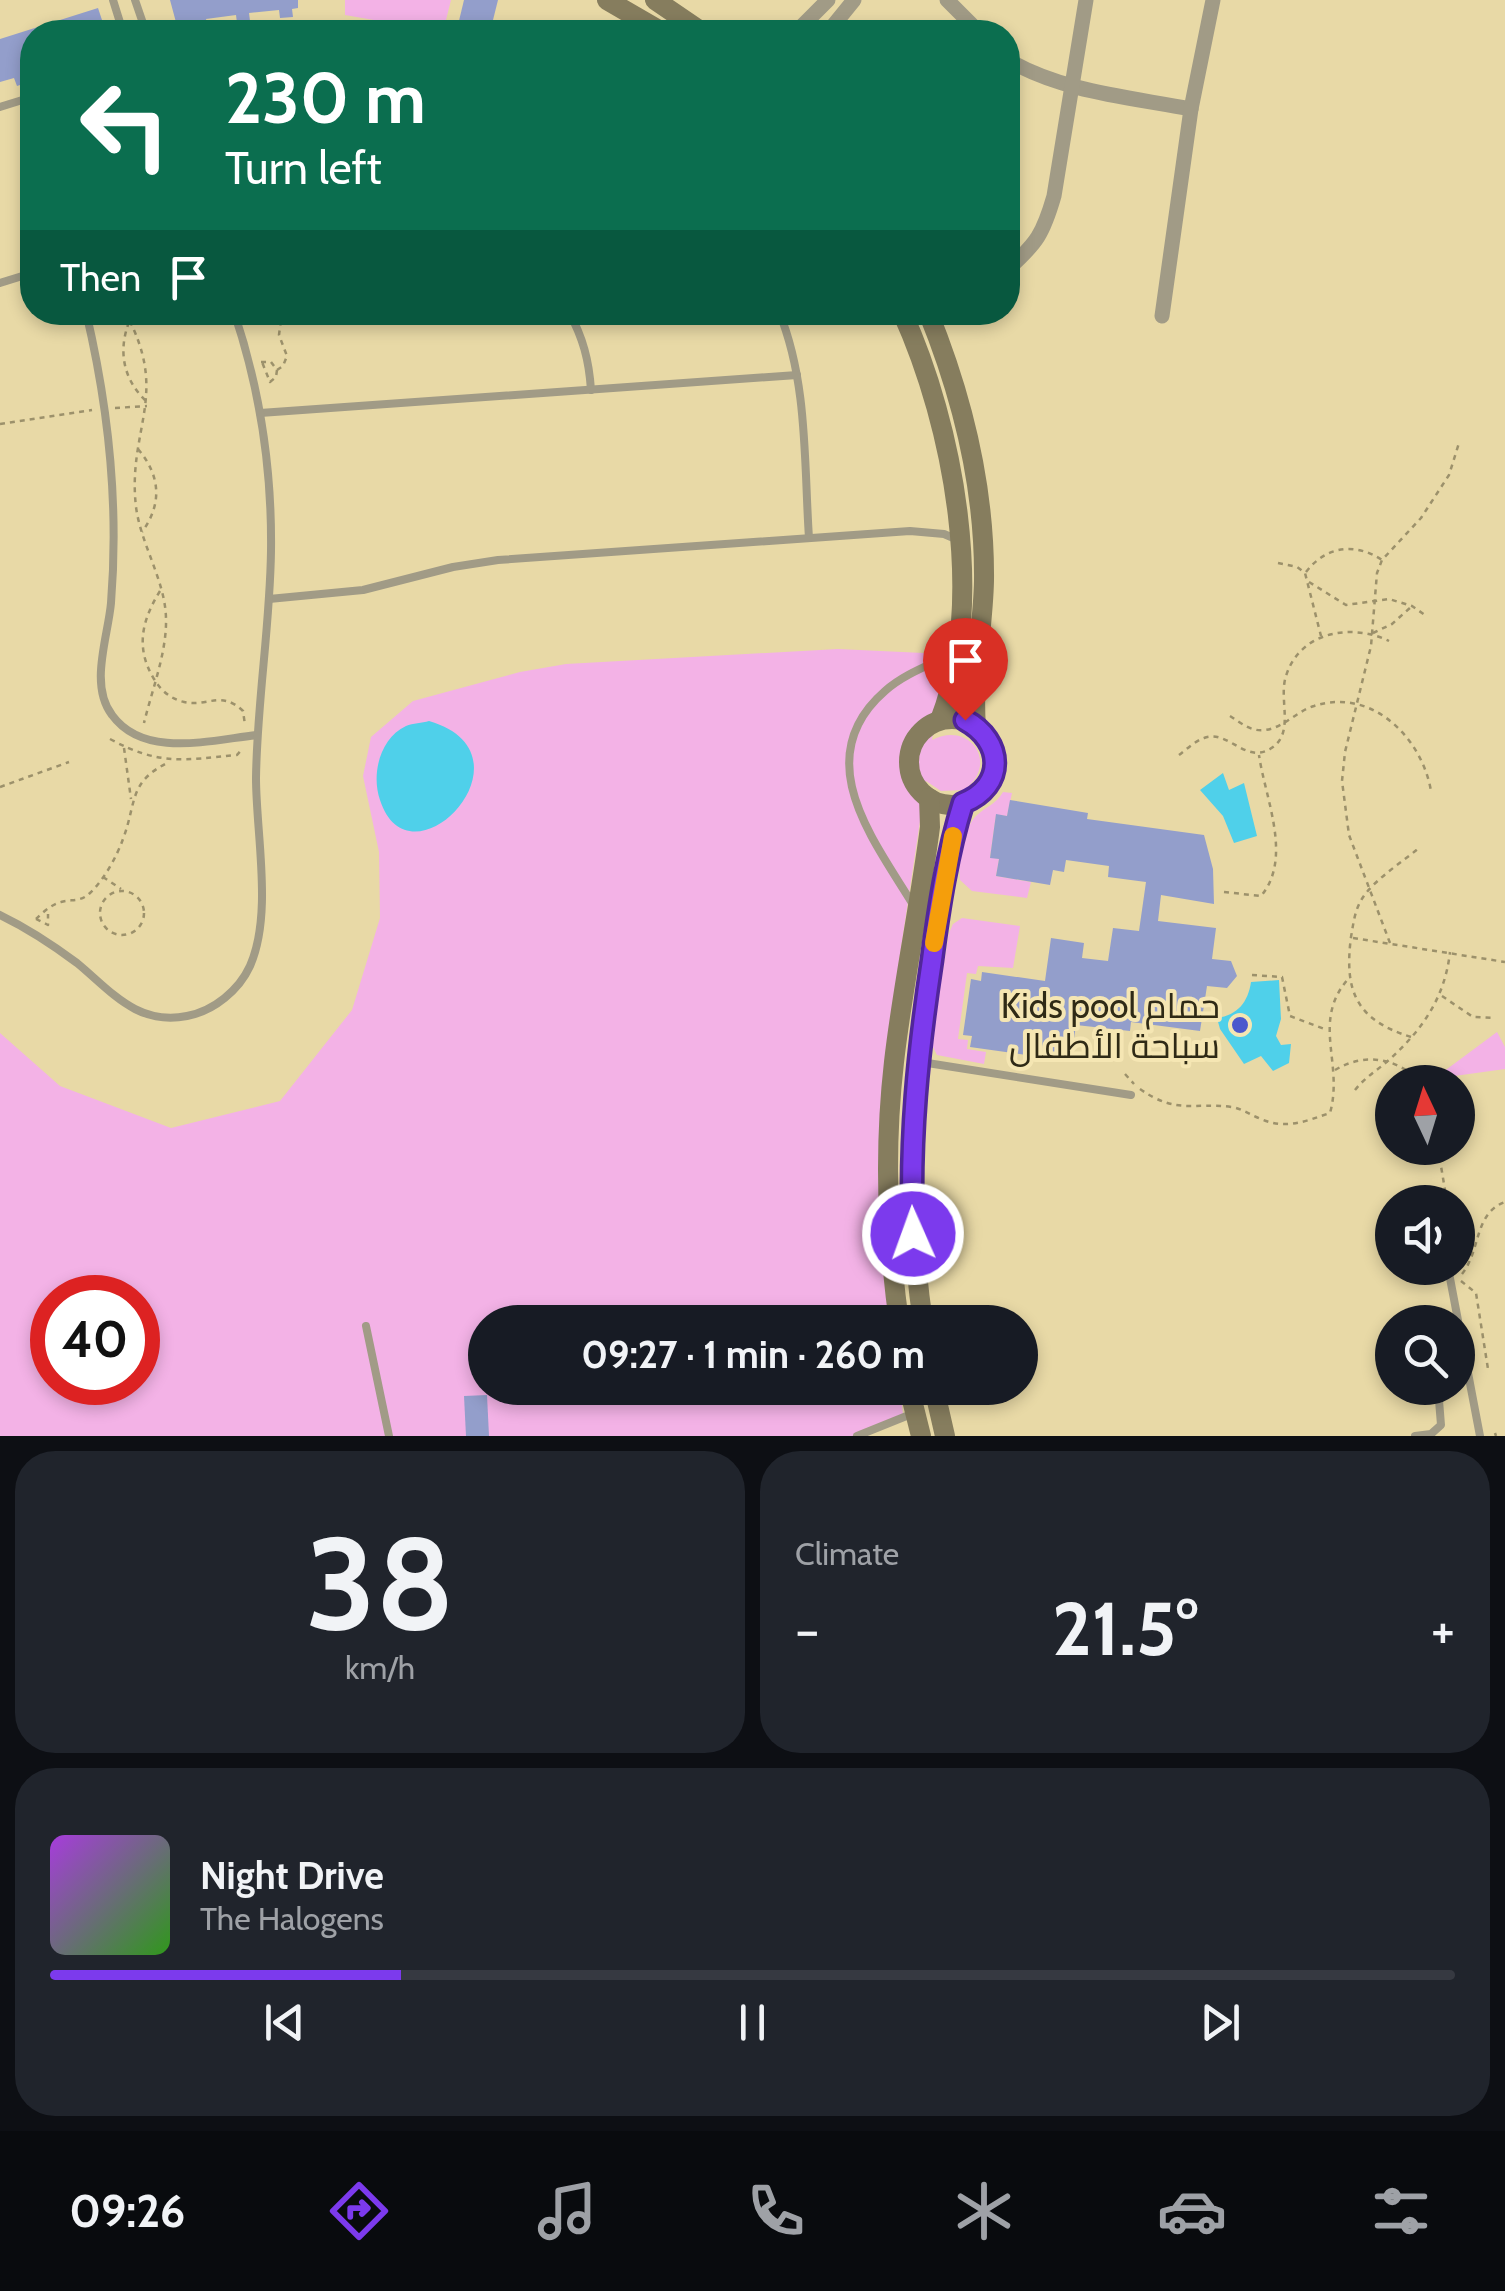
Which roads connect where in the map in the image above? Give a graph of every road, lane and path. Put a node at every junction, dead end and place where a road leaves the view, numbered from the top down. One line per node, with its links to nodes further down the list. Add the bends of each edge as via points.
1 (607, 0): 9 (street)
2 (656, 0): 10 (street)
3 (828, 0): 8 (street)
4 (854, 0): 13 (street)
5 (948, 0): 14 (street)
6 (1086, 0): 16 (street)
7 (1213, 0): 17 (street)
8 (812, 16): 11 (street); 12 (street)
9 (641, 20)
10 (685, 20)
11 (808, 20)
12 (816, 20)
13 (838, 20)
14 (968, 20)
15 (1020, 67): 16 (street)
16 (1070, 86): 17 (street); 18 (street, via 1047,221)
17 (1191, 109): 19 (street)
18 (1020, 258)
19 (1162, 316)
20 (89, 325): 35 (lane)
21 (129, 325): 34 (path, via 123,358)
22 (132, 325): 34 (path, via 146,368)
23 (238, 325): 30 (lane)
24 (280, 325): 31 (path, via 287,356)
25 (576, 325): 33 (lane)
26 (784, 325): 32 (lane)
27 (908, 325): 42 (street, via 940,418)
28 (933, 325): 62 (street, via 959,396 978,492 984,579)
29 (262, 362): 30 (path); 31 (path); 31 (path, via 268,382)
30 (249, 365): 36 (lane)
31 (277, 370)
32 (796, 375): 33 (lane); 41 (lane)
33 (590, 390): 36 (lane)
34 (148, 404): 35 (path); 39 (path)
35 (106, 408): 37 (path); 64 (lane, via 115,532 105,703 121,725 148,741)
36 (260, 413): 48 (lane, via 270,506)
37 (0, 424)
38 (1459, 443): 43 (path, via 1449,475 1421,518)
39 (138, 448): 40 (path, via 134,489); 40 (path, via 158,490)
40 (141, 533): 47 (path)
41 (810, 538): 42 (lane, via 926,531); 48 (lane, via 498,560 364,590)
42 (960, 541): 55 (street)
43 (1382, 560): 45 (path, via 1346,548 1322,556); 49 (path)
44 (1278, 563): 45 (path)
45 (1305, 574): 46 (path)
46 (1309, 582): 49 (path, via 1346,605); 53 (path)
47 (160, 589): 56 (path, via 166,628); 56 (path, via 141,640)
48 (269, 599): 63 (lane)
49 (1375, 599): 50 (path); 52 (path)
50 (1412, 606): 51 (path); 52 (path)
51 (1425, 614)
52 (1373, 633): 53 (path, via 1347,630); 54 (path); 57 (path)
53 (1322, 637): 60 (path, via 1300,653 1286,676)
54 (1389, 641)
55 (956, 652): 59 (street); 81 (lane, via 885,691 864,716 852,746 856,810)
56 (154, 679): 61 (path); 64 (path, via 183,702 215,698 240,708)
57 (1356, 706): 60 (path, via 1319,704); 72 (path, via 1388,718 1414,742); 78 (path, via 1344,752 1344,809)
58 (1230, 716): 60 (path, via 1258,730)
59 (940, 720): 62 (street); 73 (street, via 921,731 910,750 910,772)
60 (1285, 720): 67 (path, via 1276,746)
61 (144, 723)
62 (976, 726): 75 (street, via 990,742 995,763 982,792)
63 (257, 735): 64 (lane); 85 (lane, via 262,904 250,966 235,989 188,1016 134,1011)
64 (244, 736): 69 (path, via 237,755)
65 (110, 739): 66 (path)
66 (124, 746): 69 (path); 74 (path)
67 (1259, 753): 68 (path, via 1212,736); 80 (path, via 1274,825 1270,876 1260,896)
68 (1179, 756)
69 (170, 761): 74 (path, via 146,775)
70 (68, 762): 71 (path)
71 (0, 787)
72 (1431, 791)
73 (928, 798): 75 (street); 81 (street, via 930,827)
74 (131, 801): 77 (path, via 123,839)
75 (963, 803): 96 (street, via 944,878)
76 (1419, 848): 78 (path)
77 (102, 876): 79 (path); 82 (path, via 90,893)
78 (1368, 890): 86 (path, via 1354,914); 87 (path)
79 (124, 891): 79 (path, via 105,899 100,912 103,924 120,935 139,928 144,915 141,902)
80 (1224, 892)
81 (916, 910): 104 (street, via 890,1117)
82 (47, 913): 84 (path); 84 (path, via 48,924)
83 (0, 915): 85 (lane)
84 (36, 918): 85 (path)
85 (29, 930)
86 (1351, 938): 87 (path); 91 (path)
87 (1390, 942): 88 (path)
88 (1450, 952): 89 (path); 92 (path)
89 (1505, 962)
90 (1252, 975): 94 (path, via 1282,977 1290,1016)
91 (1348, 979): 94 (path, via 1330,1009); 95 (path, via 1378,1023)
92 (1440, 995): 93 (path, via 1473,1018); 95 (path)
93 (1495, 1018)
94 (1328, 1030): 99 (path)
95 (1411, 1037): 97 (path)
96 (916, 1061): 102 (lane); 105 (street, via 912,1196)
97 (1388, 1062): 98 (path); 99 (path, via 1365,1059); 101 (path)
98 (1395, 1065)
99 (1334, 1071): 100 (path, via 1330,1112 1290,1125 1230,1107 1166,1103)
100 (1125, 1074)
101 (1354, 1090)
102 (1131, 1095)
103 (1505, 1202): 107 (path, via 1483,1219 1460,1276 1476,1294)
104 (897, 1305)
105 (923, 1305)
106 (366, 1326): 113 (lane)
107 (1488, 1369)
108 (913, 1405): 112 (street)
109 (942, 1405): 116 (street)
110 (1439, 1405): 117 (lane, via 1441,1425)
111 (1474, 1405): 118 (lane)
112 (914, 1413): 114 (lane); 115 (street)
113 (389, 1436)
114 (857, 1436)
115 (920, 1436)
116 (946, 1436)
117 (1415, 1436)
118 (1480, 1436)

